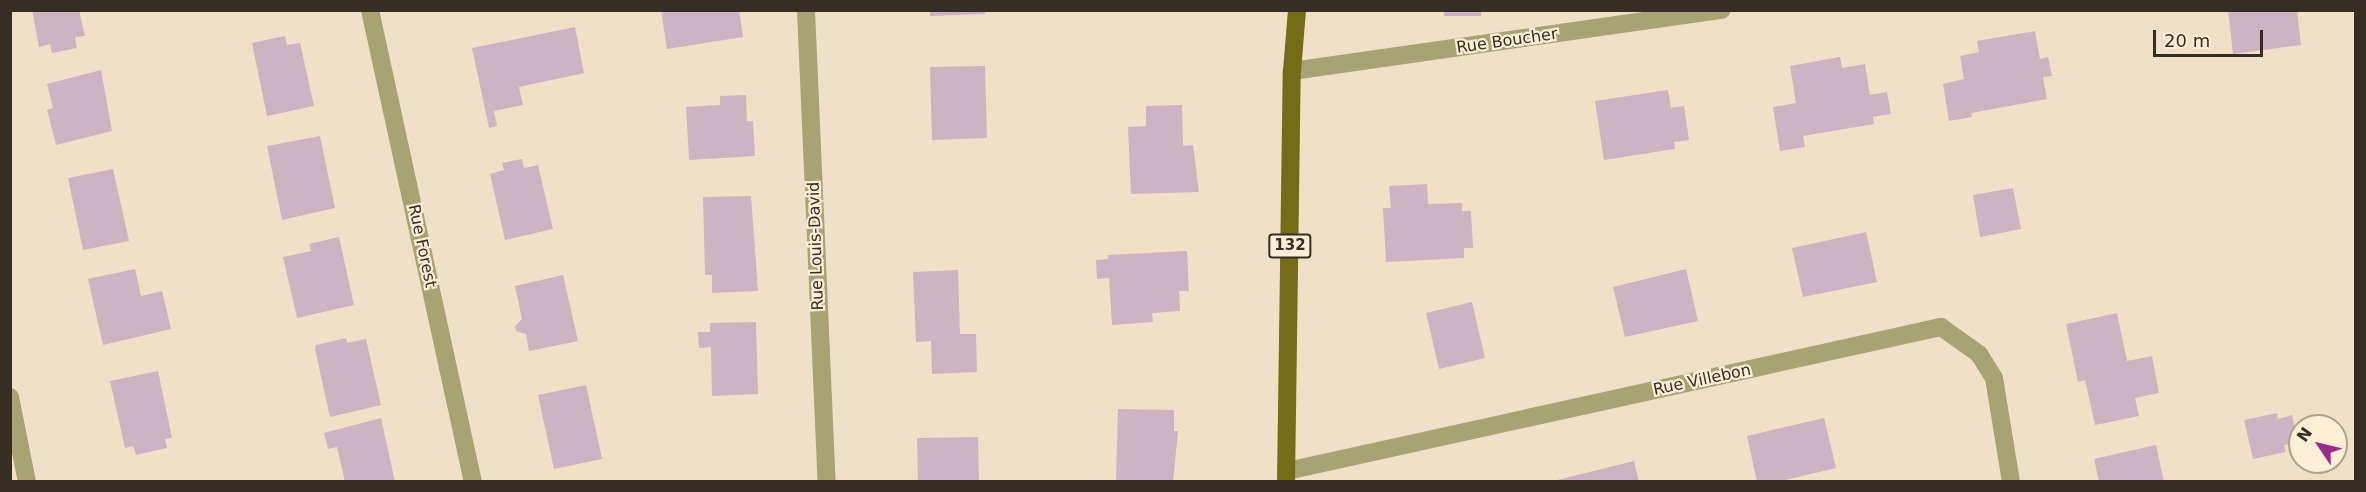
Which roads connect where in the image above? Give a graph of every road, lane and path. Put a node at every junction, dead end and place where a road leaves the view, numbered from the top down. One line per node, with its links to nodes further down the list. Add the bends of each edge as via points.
1 (370, 10): 9 (street, Rue Forest)
2 (806, 10): 10 (street, Rue Louis-David)
3 (1297, 10): 5 (main road, 132)
4 (1722, 10): 5 (street, Rue Boucher)
5 (1292, 71): 7 (main road, 132)
6 (10, 397): 8 (street)
7 (1286, 476): 11 (street, Rue Villebon, via 1941,327 1978,354 1994,378)
8 (27, 482)
9 (473, 482)
10 (826, 482)
11 (2011, 482)

